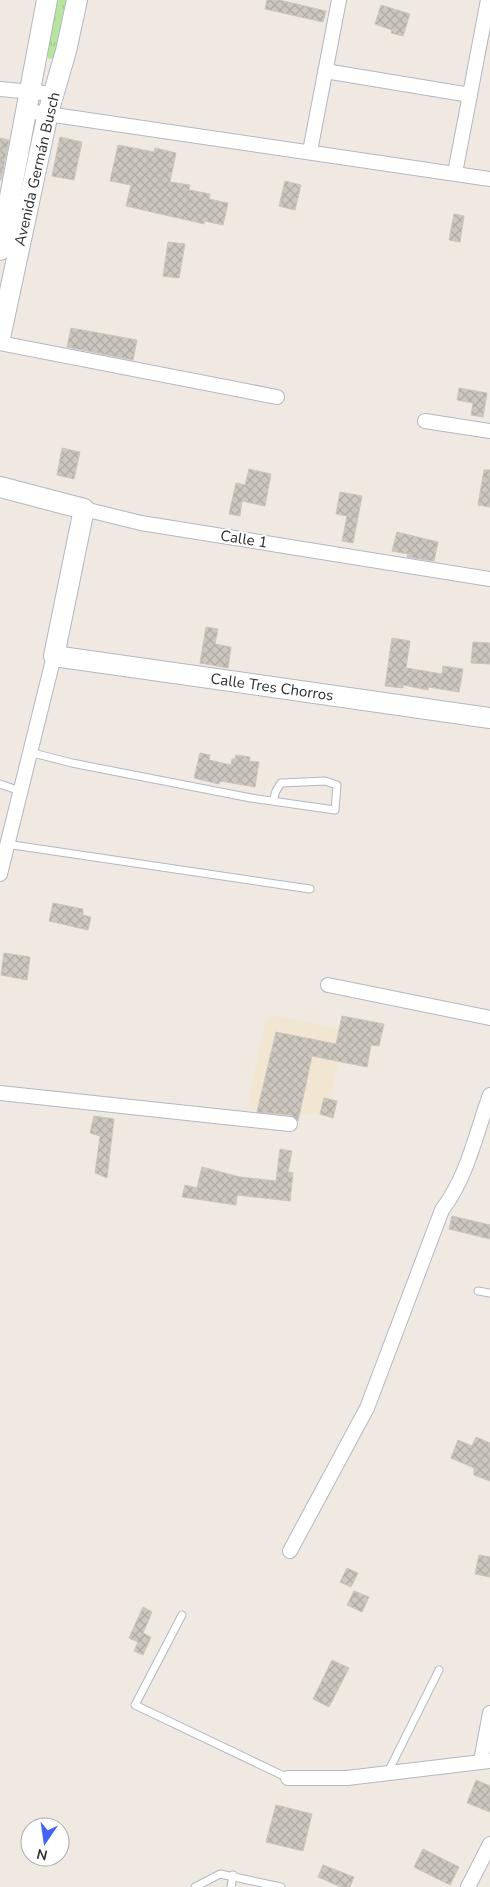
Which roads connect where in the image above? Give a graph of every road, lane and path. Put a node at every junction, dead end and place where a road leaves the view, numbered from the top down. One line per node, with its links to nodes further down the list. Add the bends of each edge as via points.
1 (47, 0): 8 (main road, Avenida Germán Busch)
2 (77, 0): 9 (main road, Avenida Germán Busch)
3 (339, 0): 5 (street)
4 (488, 0): 7 (street)
5 (326, 71): 7 (street); 10 (street)
6 (0, 89): 8 (street)
7 (470, 95): 11 (street)
8 (28, 101): 9 (street); 9 (street); 13 (main road, Avenida Germán Busch)
9 (51, 103): 10 (street); 14 (main road, Avenida Germán Busch)
10 (310, 151): 11 (street)
11 (455, 173): 12 (street)
12 (490, 179)
13 (0, 250)
14 (0, 338)
15 (0, 343): 16 (street)
16 (277, 397)
17 (425, 421): 18 (street)
18 (490, 432)
19 (0, 487): 20 (main road, Calle 1)
20 (84, 509): 21 (street, Calle 1, via 141,523); 22 (main road)
21 (490, 579)
22 (54, 656): 23 (main road, Calle Tres Chorros); 24 (street)
23 (490, 718)
24 (29, 752): 26 (street); 27 (lane)
25 (0, 784): 26 (lane)
26 (20, 791): 28 (street)
27 (274, 801): 27 (lane, via 281,783 325,781 337,785 336,810)
28 (6, 844): 29 (street); 30 (lane)
29 (0, 874)
30 (310, 889)
31 (328, 985): 32 (street)
32 (490, 1018)
33 (0, 1093): 35 (street)
34 (490, 1095): 38 (street, via 457,1190 442,1210 366,1408)
35 (290, 1124)
36 (478, 1291): 37 (lane)
37 (490, 1294)
38 (290, 1551)
39 (182, 1615): 44 (lane, via 135,1705)
40 (440, 1670): 43 (lane)
41 (490, 1713): 42 (street)
42 (485, 1761): 43 (street)
43 (388, 1773): 44 (street, via 347,1778)
44 (288, 1778)
45 (490, 1844): 50 (street)
46 (233, 1875): 47 (lane, via 220,1874); 48 (lane); 49 (lane)
47 (195, 1887)
48 (231, 1887)
49 (281, 1887)
50 (468, 1887)

